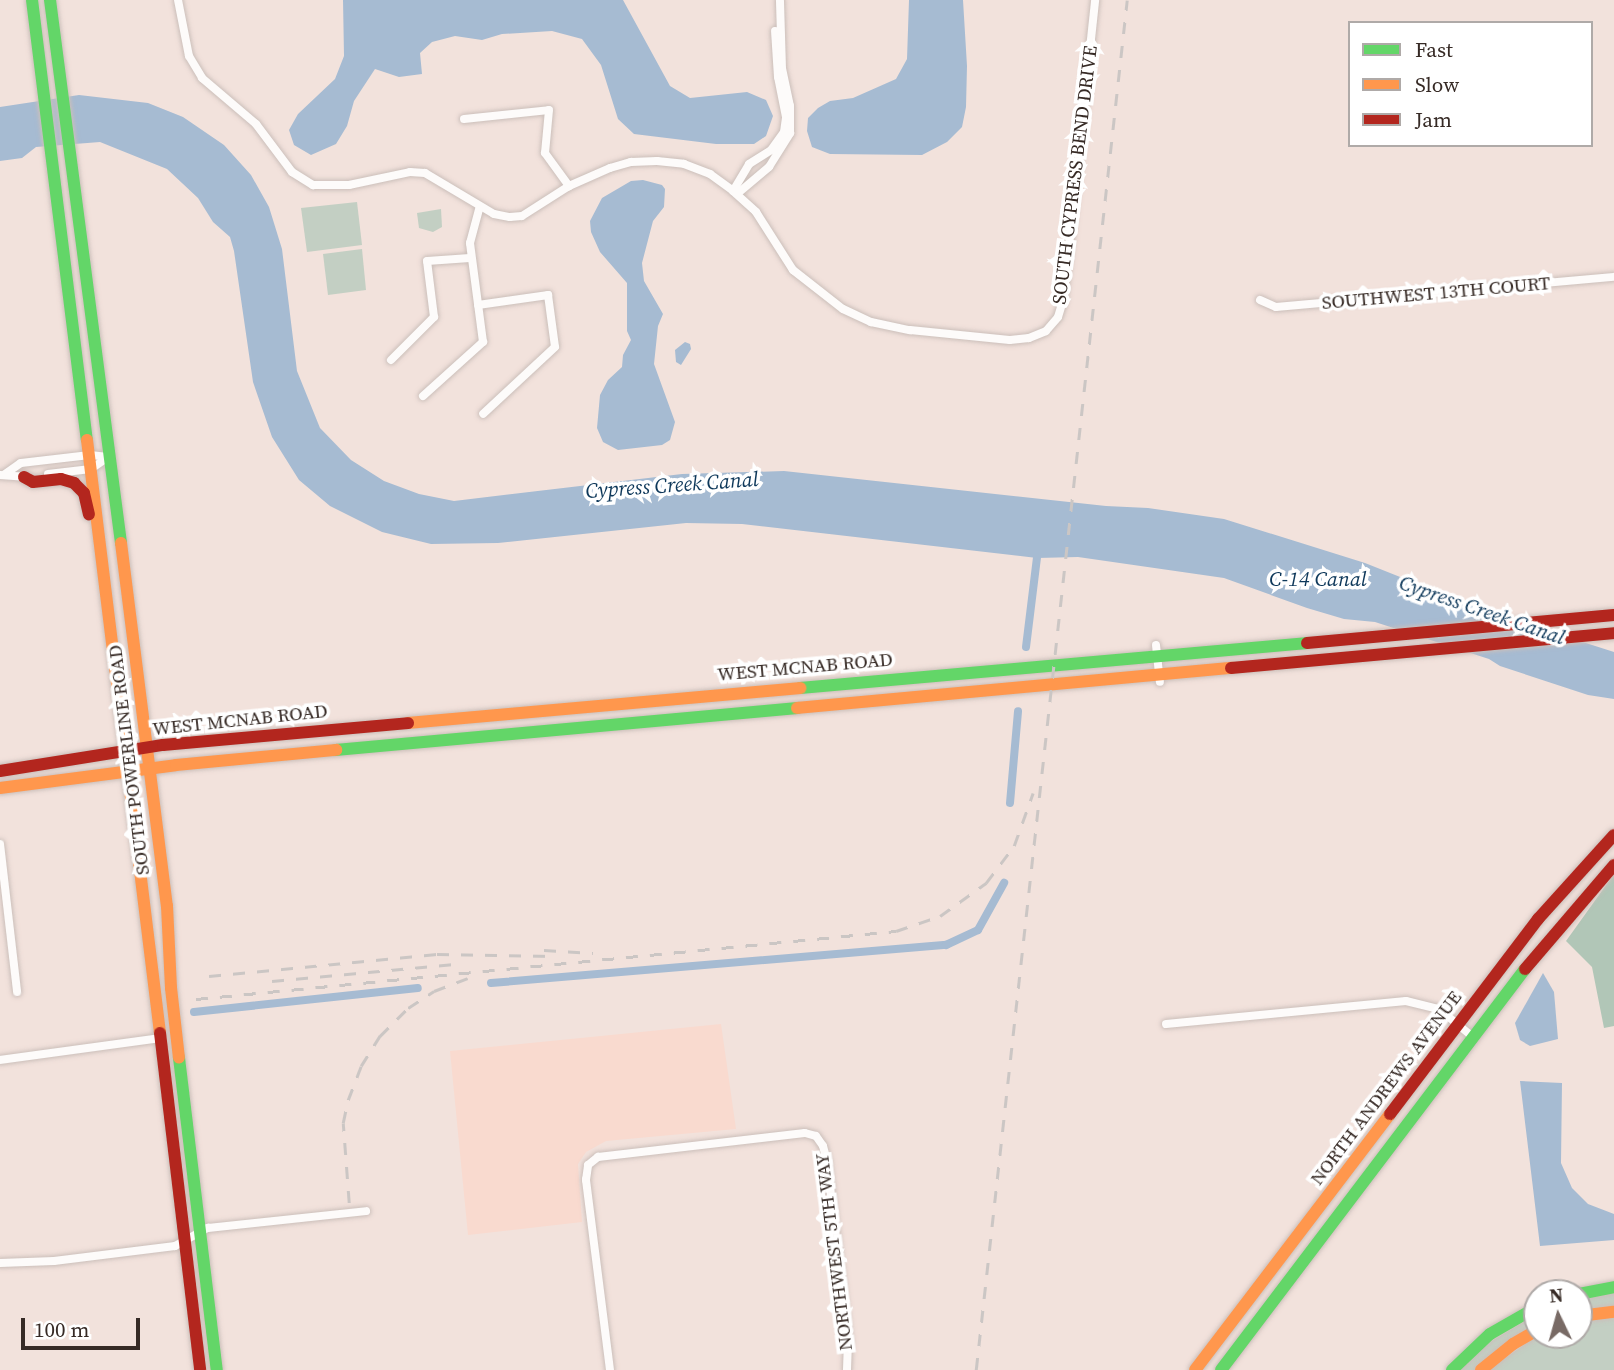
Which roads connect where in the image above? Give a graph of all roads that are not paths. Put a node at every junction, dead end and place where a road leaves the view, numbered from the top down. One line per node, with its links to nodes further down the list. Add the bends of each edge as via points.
1 (32, 0): 17 (main road, SOUTH POWERLINE ROAD)
2 (50, 0): 18 (main road, SOUTH POWERLINE ROAD)
3 (178, 0): 9 (street, SOUTH CYPRESS BEND DRIVE, via 189,56 202,78 256,124 301,180 329,187 425,173)
4 (777, 0): 8 (street, via 776,63 786,125 779,143 749,164); 8 (street, via 790,133 769,167)
5 (1095, 0): 8 (street, SOUTH CYPRESS BEND DRIVE, via 1063,301 1058,317 1046,331 1010,340 871,322 843,309 793,270 756,212)
6 (464, 119): 7 (street, via 549,110 545,153)
7 (569, 186): 8 (street, SOUTH CYPRESS BEND DRIVE, via 631,162 657,161 684,164 710,174); 9 (street, SOUTH CYPRESS BEND DRIVE, via 522,216 494,214)
8 (735, 192)
9 (480, 206): 10 (street)
10 (470, 258): 13 (street); 14 (street, via 427,261 434,317)
11 (1614, 277): 12 (street, SOUTHWEST 13TH COURT, via 1276,307)
12 (1260, 300)
13 (478, 305): 15 (street, via 483,342); 16 (street, via 548,295 555,346)
14 (391, 360)
15 (423, 396)
16 (483, 414)
17 (90, 455): 18 (street); 19 (main road, SOUTH POWERLINE ROAD); 20 (street, via 22,463)
18 (108, 457): 19 (street); 29 (main road, SOUTH POWERLINE ROAD)
19 (91, 469): 21 (street); 22 (main road, SOUTH POWERLINE ROAD)
20 (2, 474): 21 (street)
21 (24, 477): 22 (main road, via 33,482 61,479 79,487 87,500 94,556)
22 (104, 570): 30 (main road, SOUTH POWERLINE ROAD)
23 (1614, 615): 25 (main road, WEST MCNAB ROAD)
24 (1614, 633): 27 (main road, WEST MCNAB ROAD)
25 (1156, 650): 26 (main road, WEST MCNAB ROAD); 27 (street)
26 (987, 671): 28 (main road); 29 (main road, WEST MCNAB ROAD)
27 (1159, 678): 28 (main road, WEST MCNAB ROAD)
28 (988, 689): 31 (main road, WEST MCNAB ROAD)
29 (148, 748): 30 (main road, WEST MCNAB ROAD); 31 (main road, SOUTH POWERLINE ROAD)
30 (126, 752): 32 (main road, WEST MCNAB ROAD); 33 (main road, SOUTH POWERLINE ROAD)
31 (150, 768): 33 (main road, WEST MCNAB ROAD); 45 (main road, SOUTH POWERLINE ROAD)
32 (0, 771)
33 (128, 771): 34 (main road, WEST MCNAB ROAD); 42 (main road, SOUTH POWERLINE ROAD)
34 (0, 788)
35 (1608, 840): 40 (main road, NORTH ANDREWS AVENUE, via 1538,919)
36 (0, 844): 38 (street)
37 (1614, 865): 41 (main road, NORTH ANDREWS AVENUE, via 1570,912)
38 (16, 992)
39 (1166, 1024): 40 (street, via 1406,1001 1439,1009)
40 (1457, 1026): 41 (street); 58 (main road, NORTH ANDREWS AVENUE)
41 (1474, 1037): 59 (main road, NORTH ANDREWS AVENUE)
42 (160, 1038): 43 (street); 46 (main road, SOUTH POWERLINE ROAD)
43 (0, 1060)
44 (366, 1211): 45 (street)
45 (201, 1232): 46 (street); 55 (main road, SOUTH POWERLINE ROAD)
46 (184, 1241): 47 (street, via 175,1246 54,1261); 54 (main road, SOUTH POWERLINE ROAD)
47 (0, 1263)
48 (1614, 1287): 49 (main road)
49 (1593, 1291)
50 (1614, 1312): 51 (main road)
51 (1593, 1314)
52 (1523, 1315): 60 (main road, via 1496,1329)
53 (1523, 1338): 61 (main road)
54 (200, 1370)
55 (218, 1370)
56 (610, 1370): 57 (street, NORTHWEST 5TH WAY, via 586,1180 588,1165 598,1157 805,1133 816,1136 827,1161 847,1328)
57 (847, 1370)
58 (1195, 1370)
59 (1221, 1370)
60 (1452, 1370)
61 (1481, 1370)

